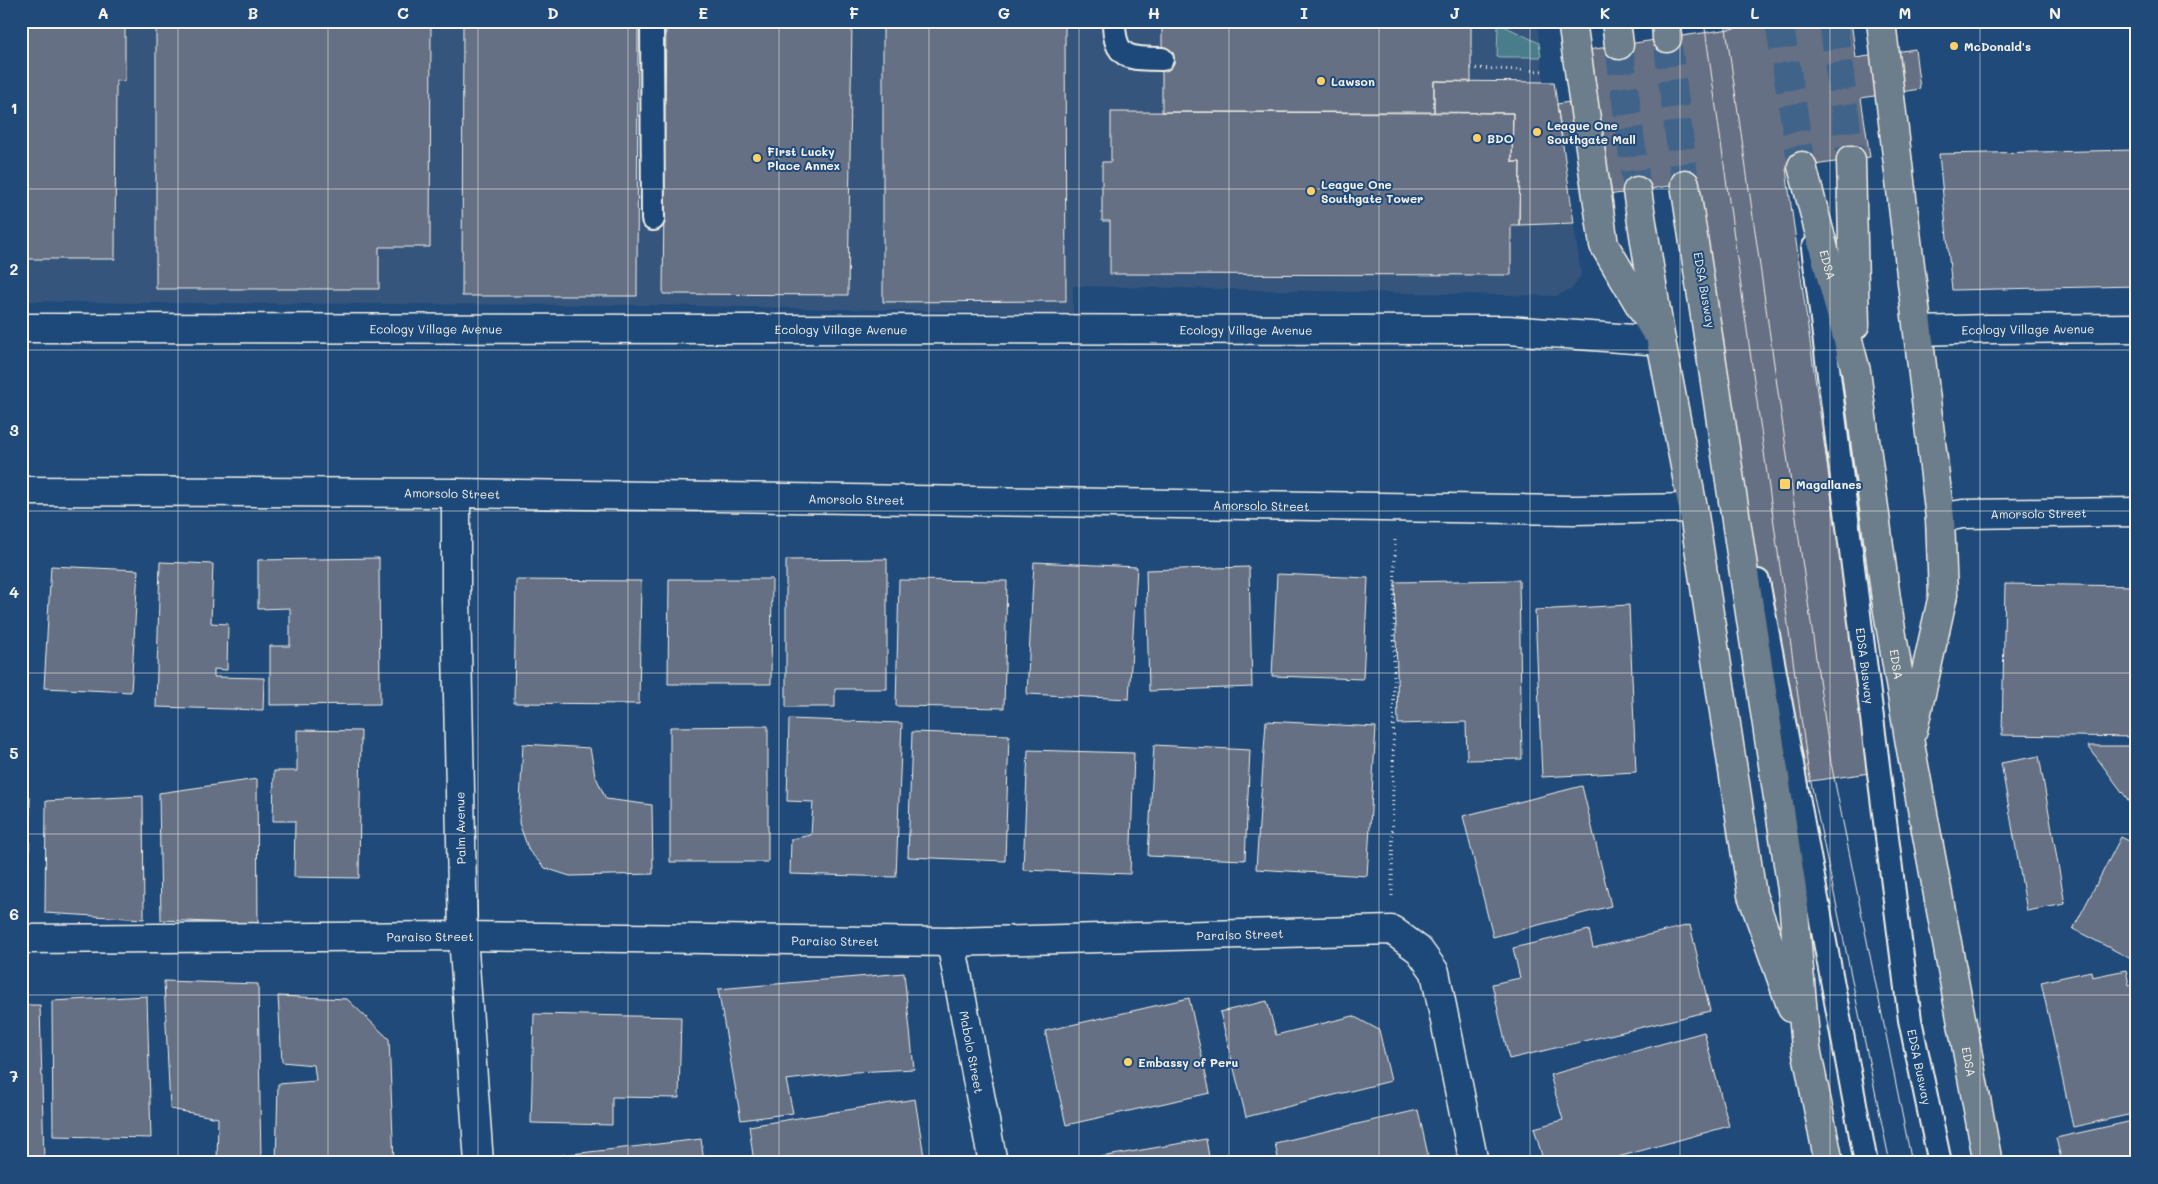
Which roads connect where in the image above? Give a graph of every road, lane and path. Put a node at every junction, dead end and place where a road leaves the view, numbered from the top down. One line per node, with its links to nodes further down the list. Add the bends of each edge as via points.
1 (652, 21): 12 (lane)
2 (1114, 21): 5 (lane, via 1116,44 1121,52 1138,59)
3 (1881, 21): 15 (highway)
4 (1569, 22): 16 (highway, via 1604,245)
5 (1162, 59)
6 (1471, 68): 7 (path)
7 (1548, 71)
8 (1851, 160): 17 (highway)
9 (1802, 166): 17 (highway, EDSA); 35 (lane, EDSA Busway, via 1910,1020)
10 (1685, 184): 29 (highway, via 1792,890); 34 (lane, EDSA Busway)
11 (1637, 191): 16 (highway)
12 (653, 219)
13 (21, 328): 16 (street, Ecology Village Avenue, via 1508,330)
14 (2137, 328): 15 (street, Ecology Village Avenue)
15 (1919, 331): 23 (highway)
16 (1661, 341): 21 (highway)
17 (1856, 371): 24 (highway, EDSA, via 1886,599)
18 (21, 491): 19 (street, Amorsolo Street)
19 (456, 493): 20 (street, Amorsolo Street); 26 (street, Palm Avenue)
20 (1395, 507): 21 (street, Amorsolo Street); 25 (path)
21 (1693, 508): 29 (highway, via 1752,895)
22 (2137, 512): 23 (street, Amorsolo Street, via 1963,514)
23 (1940, 518): 24 (highway, via 1943,595)
24 (1910, 744): 36 (highway, EDSA)
25 (1392, 930): 28 (street, Paraiso Street); 32 (street, via 1420,950 1435,972)
26 (462, 936): 27 (street, Paraiso Street); 28 (street, Paraiso Street); 30 (street, Palm Avenue)
27 (21, 940)
28 (951, 942): 31 (street, Mabolo Street)
29 (1806, 1048): 33 (highway)
30 (479, 1163)
31 (992, 1163)
32 (1474, 1163)
33 (1829, 1163)
34 (1866, 1163)
35 (1940, 1163)
36 (1988, 1163)

